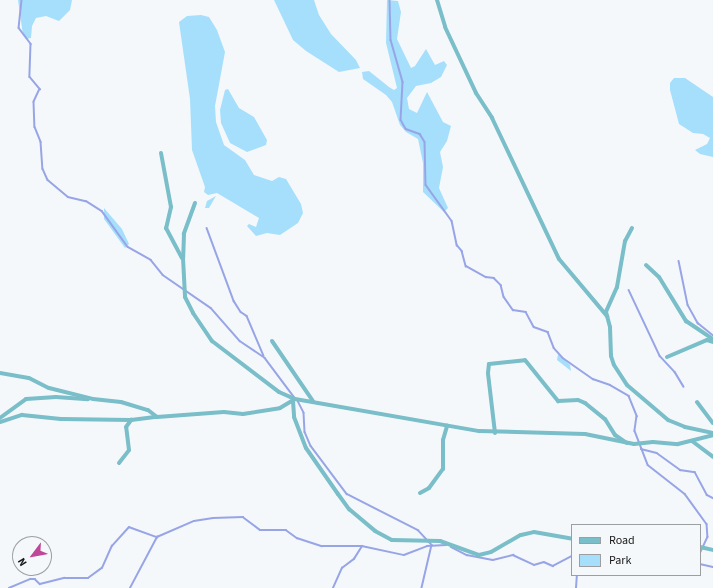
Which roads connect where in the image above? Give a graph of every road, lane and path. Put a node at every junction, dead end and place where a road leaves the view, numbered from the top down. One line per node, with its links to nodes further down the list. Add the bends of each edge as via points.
1 (437, 0): 7 (street, via 445,27 476,93 492,118 559,259)
2 (160, 153): 5 (street, via 171,207 166,228)
3 (195, 203): 5 (street, via 184,234)
4 (632, 228): 7 (street, via 625,241 618,287 608,305)
5 (182, 258): 13 (street, via 185,297 212,341 279,392)
6 (646, 264): 8 (street, via 659,277 686,321)
7 (607, 316): 23 (street, via 610,356 627,385 674,423)
8 (713, 340): 10 (street, via 707,340)
9 (272, 341): 14 (street)
10 (668, 357)
11 (0, 373): 12 (street, via 29,378 49,388)
12 (92, 399): 16 (street, via 121,402 148,410); 17 (street, via 56,397 26,400)
13 (294, 400): 14 (street); 16 (street, via 280,408 243,414); 29 (street, via 294,417 306,448 338,494 349,509 370,527 392,540 440,541 479,555 491,552 521,535 534,532)
14 (313, 401): 21 (street)
15 (697, 402): 20 (street)
16 (157, 417): 18 (street)
17 (0, 418)
18 (131, 420): 19 (street, via 61,419 22,415); 27 (street, via 126,427 129,450)
19 (0, 422)
20 (713, 423)
21 (448, 426): 22 (street); 28 (street, via 443,440 443,469 429,488)
22 (495, 432): 25 (street, via 585,434); 25 (street, via 489,364 525,360 558,401 578,400 585,403 605,419 615,435)
23 (713, 434): 24 (street)
24 (692, 441): 25 (street, via 678,444); 26 (street)
25 (627, 444)
26 (713, 457)
27 (119, 463)
28 (420, 493)
29 (571, 539)
30 (701, 547): 31 (street)
31 (713, 550)

